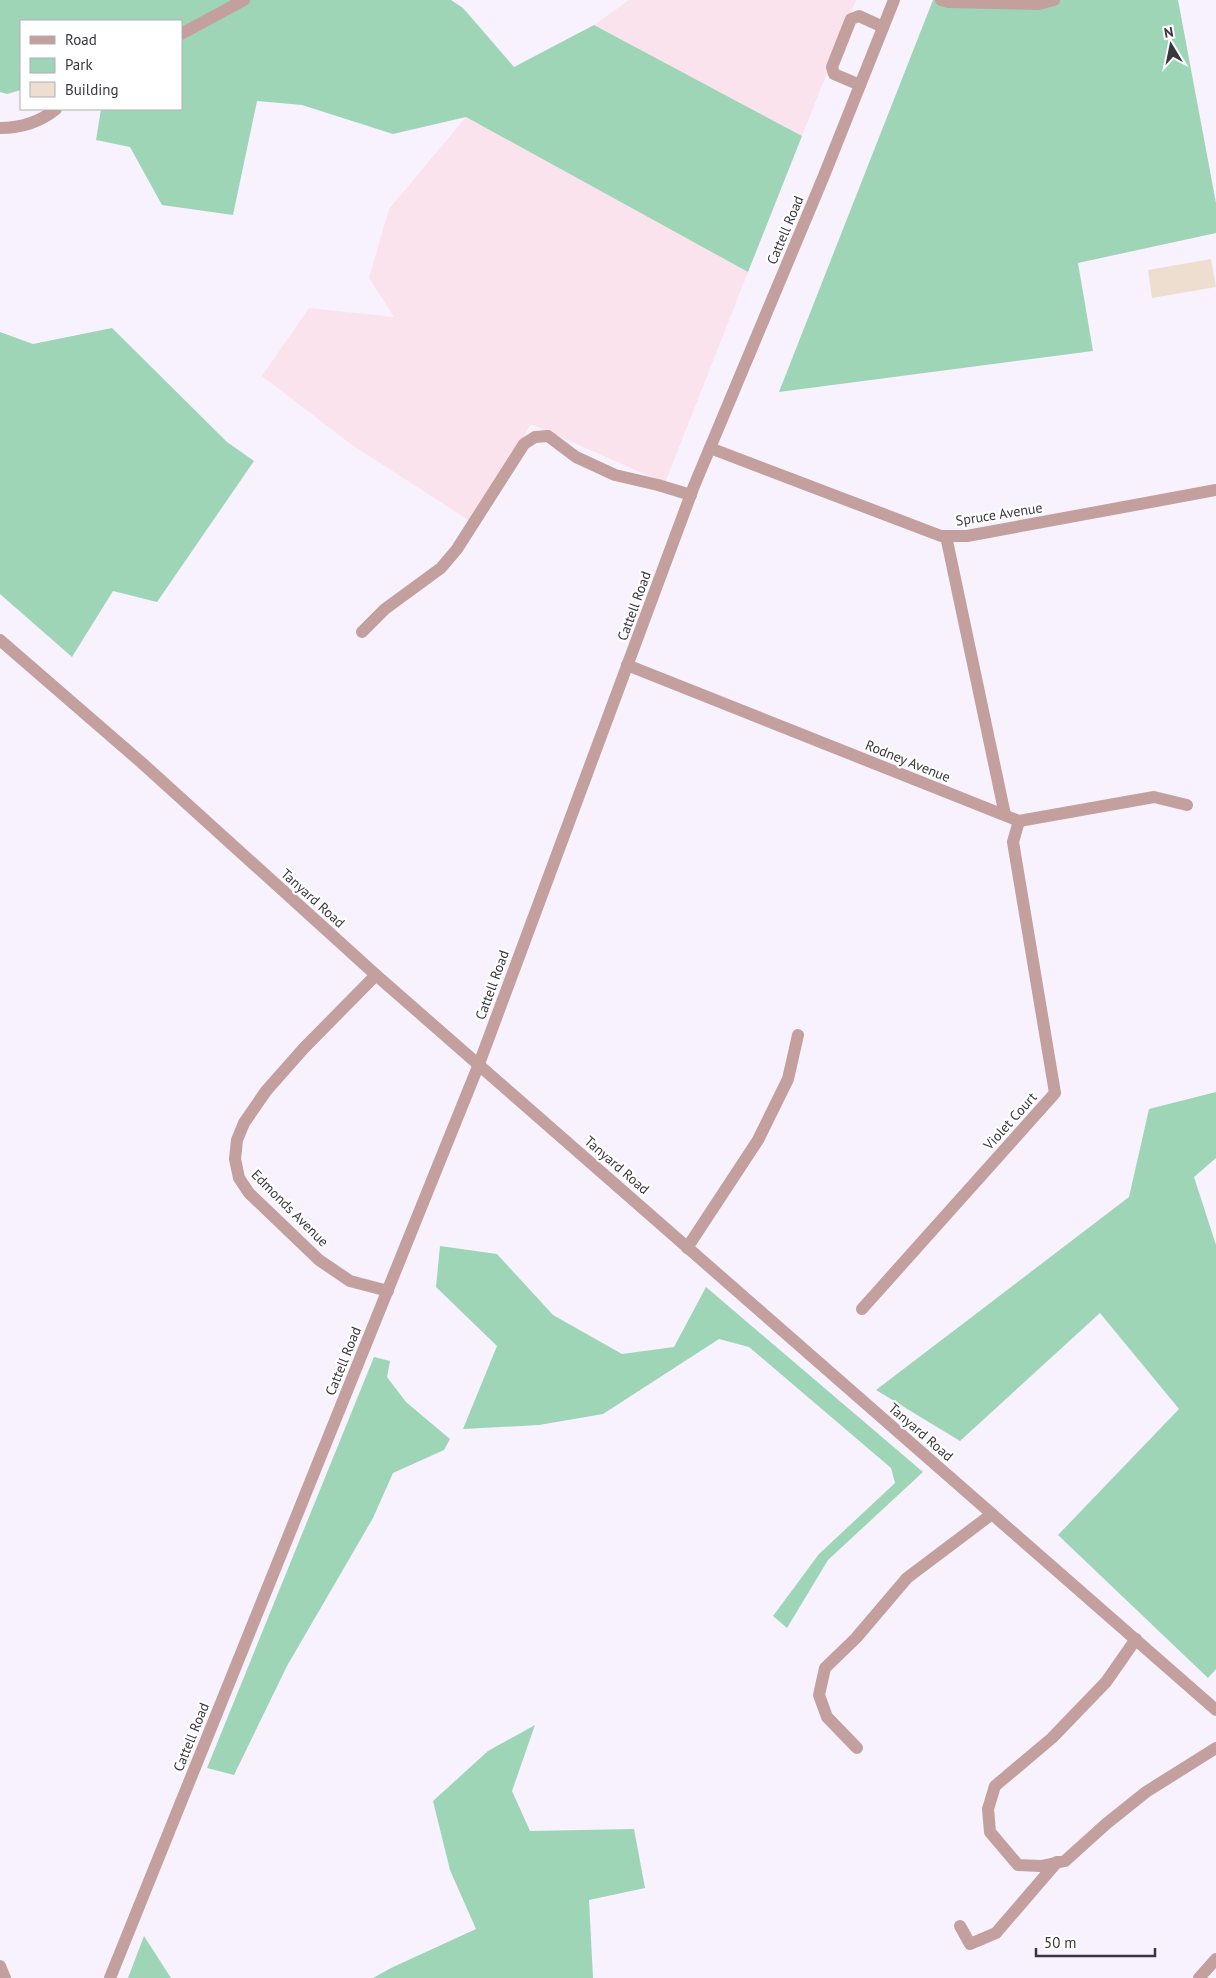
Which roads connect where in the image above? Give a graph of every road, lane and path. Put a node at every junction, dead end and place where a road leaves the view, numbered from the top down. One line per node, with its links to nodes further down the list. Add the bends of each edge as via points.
1 (244, 0): 6 (street)
2 (894, 0): 5 (street, Cattell Road)
3 (941, 0): 4 (street, via 1039,4)
4 (1054, 0)
5 (883, 27): 7 (street, Cattell Road); 7 (street, via 858,16 851,19 832,67 834,74)
6 (182, 33)
7 (860, 85): 10 (street, Cattell Road)
8 (54, 110): 9 (street, via 29,124)
9 (0, 128)
10 (710, 448): 12 (street, Cattell Road); 13 (street, Spruce Avenue)
11 (1216, 490): 13 (street, Spruce Avenue, via 967,536)
12 (691, 495): 14 (street, via 615,475 576,456 548,436 535,437 524,444 457,549 440,568); 16 (street, Cattell Road)
13 (946, 536): 18 (street)
14 (362, 632)
15 (0, 640): 20 (street, Tanyard Road, via 142,763)
16 (627, 666): 18 (street, Rodney Avenue); 22 (street, Cattell Road)
17 (1187, 805): 19 (street, Rodney Avenue, via 1154,797)
18 (1005, 816): 19 (street, Rodney Avenue)
19 (1019, 821): 25 (street, Violet Court, via 1013,842 1055,1093)
20 (376, 975): 22 (street, Tanyard Road); 24 (street, Edmonds Avenue, via 266,1091 244,1122 236,1140 235,1159 238,1178 249,1193 319,1260 350,1281)
21 (798, 1035): 23 (street, via 788,1078 758,1140)
22 (479, 1064): 23 (street, Tanyard Road); 24 (street, Cattell Road)
23 (687, 1248): 26 (street, Tanyard Road)
24 (388, 1291): 36 (street, Cattell Road)
25 (862, 1309)
26 (992, 1514): 27 (street, Tanyard Road); 29 (street, via 907,1578 856,1638 825,1668 819,1695 827,1718)
27 (1136, 1639): 28 (street, Tanyard Road); 31 (street, via 1106,1682 1059,1731 995,1786 988,1809 990,1832 1018,1864 1040,1866)
28 (1216, 1710)
29 (857, 1748)
30 (1216, 1748): 31 (street, via 1146,1792 1066,1861)
31 (1058, 1862): 32 (street, via 996,1934 970,1944)
32 (960, 1926)
33 (1216, 1959): 37 (street)
34 (0, 1966): 35 (street)
35 (5, 1978)
36 (110, 1978)
37 (1199, 1978)

